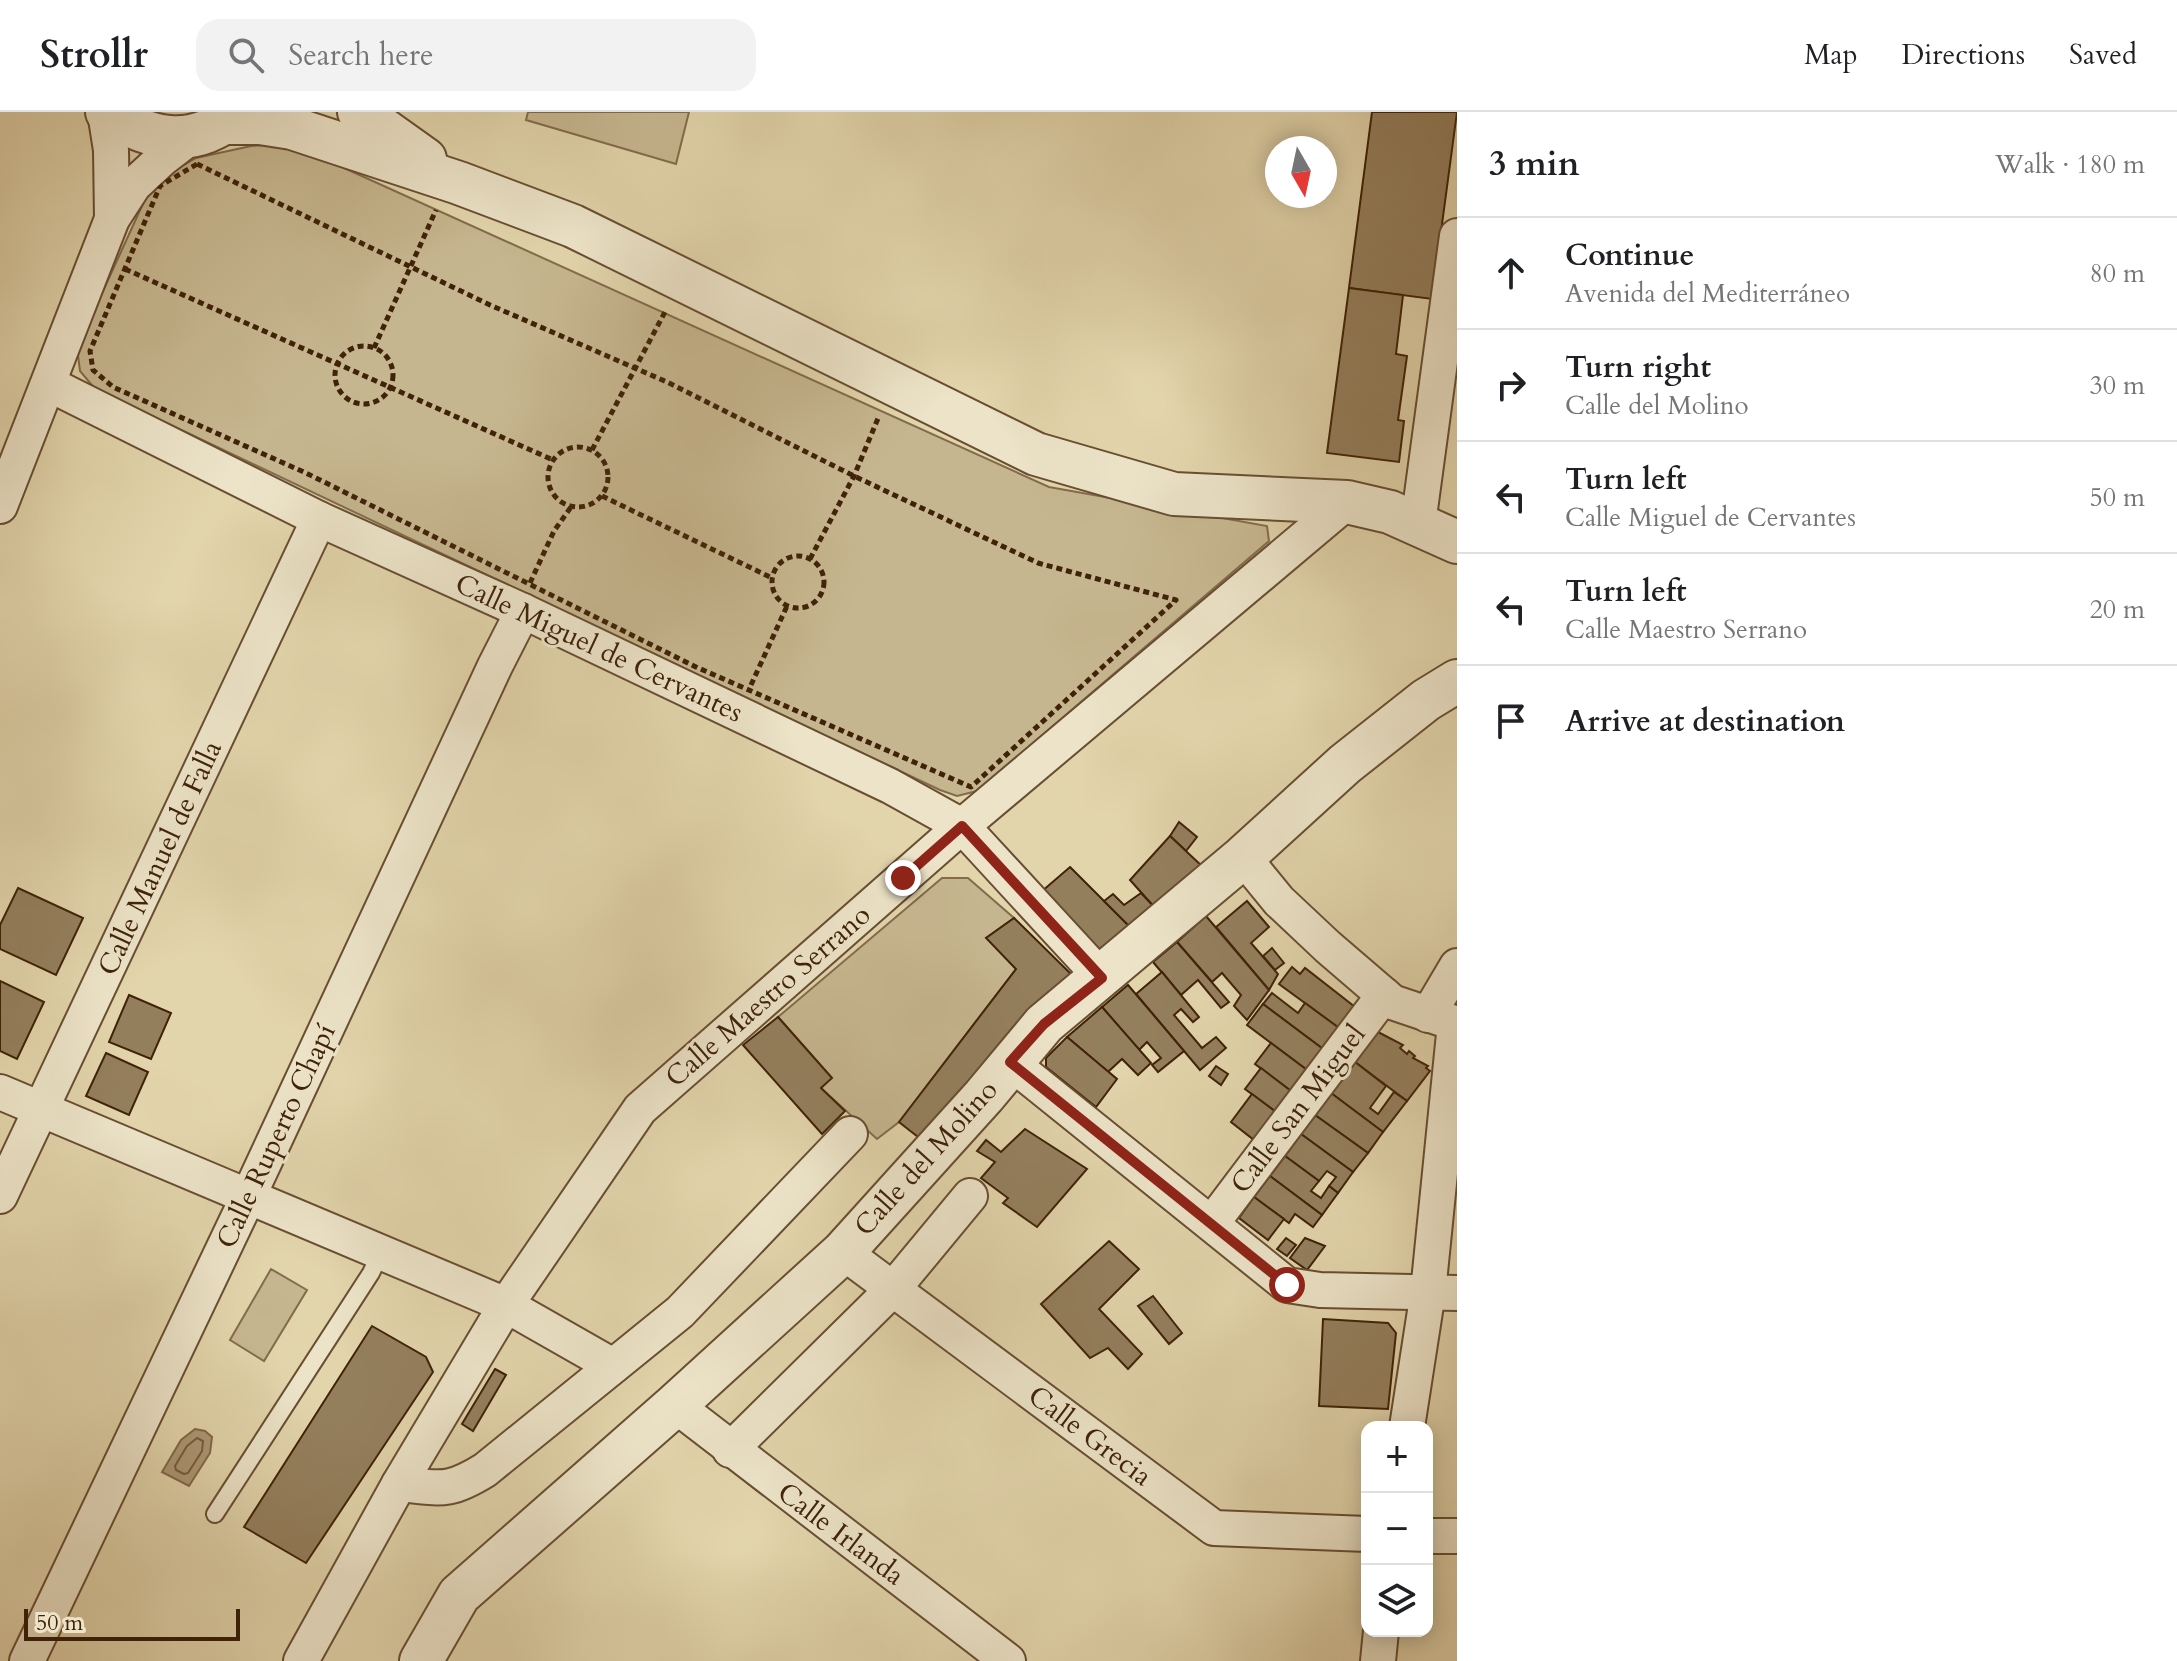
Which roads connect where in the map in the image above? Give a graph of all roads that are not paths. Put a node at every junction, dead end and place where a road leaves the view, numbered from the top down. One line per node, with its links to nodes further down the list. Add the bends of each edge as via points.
1 (106, 112): 3 (street, via 131,128 161,137); 5 (street)
2 (359, 112): 4 (street)
3 (219, 123): 4 (street, via 292,128); 5 (street, via 162,159 134,185)
4 (450, 192): 9 (street, via 573,226 1036,454 1174,494)
5 (112, 219): 8 (street)
6 (1457, 236): 7 (street)
7 (1450, 334): 12 (street)
8 (49, 384): 10 (street); 11 (street, Calle Miguel de Cervantes)
9 (1347, 502): 12 (street); 16 (street, Calle Maestro Serrano)
10 (0, 506)
11 (319, 519): 14 (street, Calle Miguel de Cervantes); 24 (street, Calle Manuel de Falla)
12 (1418, 524): 13 (street)
13 (1457, 542)
14 (526, 597): 16 (street, Calle Miguel de Cervantes); 26 (street, Calle Ruperto Chapí)
15 (1457, 681): 17 (street, Calle del Molino, via 1345,764)
16 (962, 826): 19 (street, Calle Miguel de Cervantes); 34 (street, Calle Maestro Serrano, via 640,1109)
17 (1243, 857): 19 (street, Calle del Molino); 20 (street, via 1279,901)
18 (1457, 966): 21 (street)
19 (1102, 978): 22 (street, Calle del Molino, via 1044,1024)
20 (1384, 995): 21 (street); 29 (street, Calle San Miguel)
21 (1447, 1021): 33 (street)
22 (1010, 1062): 29 (street); 31 (street, Calle del Molino)
23 (0, 1092): 24 (street)
24 (41, 1110): 26 (street); 27 (street, Calle Manuel de Falla)
25 (850, 1134): 35 (street, via 680,1312)
26 (249, 1195): 30 (street); 45 (street, Calle Ruperto Chapí)
27 (0, 1196)
28 (970, 1196): 32 (street)
29 (1212, 1223): 33 (street, via 1287,1285)
30 (381, 1252): 34 (street); 40 (lane)
31 (843, 1252): 32 (street, Calle Grecia); 36 (street, Calle del Molino)
32 (893, 1289): 38 (street); 41 (street, Calle Grecia, via 1214,1528)
33 (1443, 1292): 37 (street)
34 (506, 1305): 35 (street); 39 (street, Calle Maestro Serrano)
35 (613, 1366): 39 (street, via 485,1470 459,1485)
36 (675, 1405): 38 (street, Calle Irlanda); 47 (street, Calle del Molino, via 459,1595)
37 (1409, 1421)
38 (730, 1450): 48 (street, Calle Irlanda)
39 (399, 1484): 46 (street, Calle Maestro Serrano)
40 (215, 1514)
41 (1361, 1534)
42 (1433, 1536): 43 (street)
43 (1457, 1536)
44 (1380, 1637): 49 (street)
45 (27, 1661)
46 (301, 1661)
47 (421, 1661)
48 (1008, 1661)
49 (1378, 1661)

